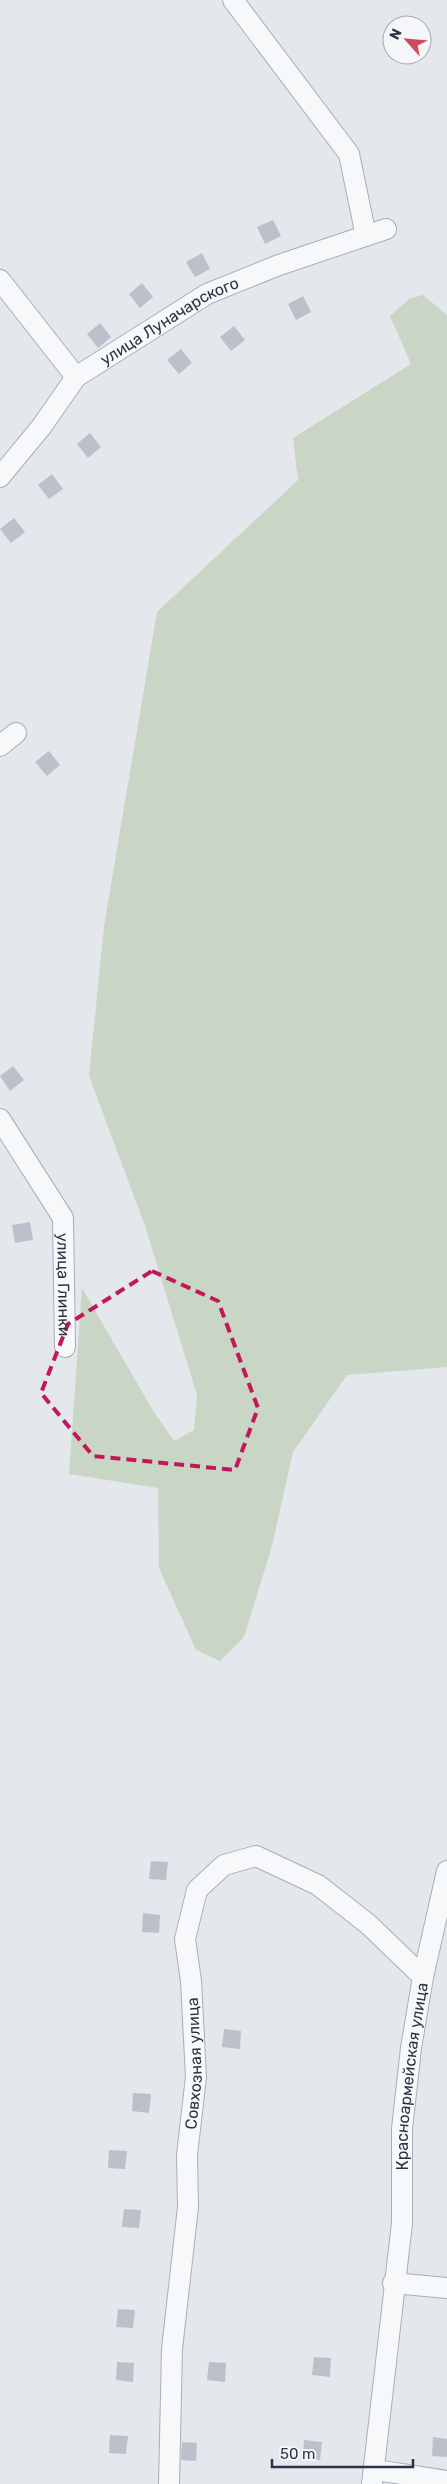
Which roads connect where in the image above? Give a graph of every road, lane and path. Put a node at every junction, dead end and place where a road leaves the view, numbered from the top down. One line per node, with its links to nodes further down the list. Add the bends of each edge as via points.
1 (233, 0): 3 (street, via 350,154)
2 (386, 229): 3 (street, улица Луначарского)
3 (366, 236): 5 (street, улица Луначарского, via 279,265 207,294)
4 (0, 280): 5 (street)
5 (76, 377): 6 (street, улица Луначарского, via 42,426)
6 (0, 477)
7 (16, 733): 8 (street)
8 (0, 746)
9 (0, 1119): 10 (street, улица Глинки, via 63,1218)
10 (65, 1347)
11 (447, 1871): 12 (street, Красноармейская улица)
12 (423, 1976): 13 (street, Красноармейская улица, via 402,2129 402,2223); 17 (street, Совхозная улица, via 368,1924 318,1886 256,1856 224,1865 197,1890 185,1939 196,2077 187,2155 188,2207 172,2349)
13 (394, 2283): 14 (street); 15 (street, Красноармейская улица)
14 (447, 2288)
15 (374, 2477): 16 (street, Красноармейская улица)
16 (447, 2481)
17 (169, 2484)

